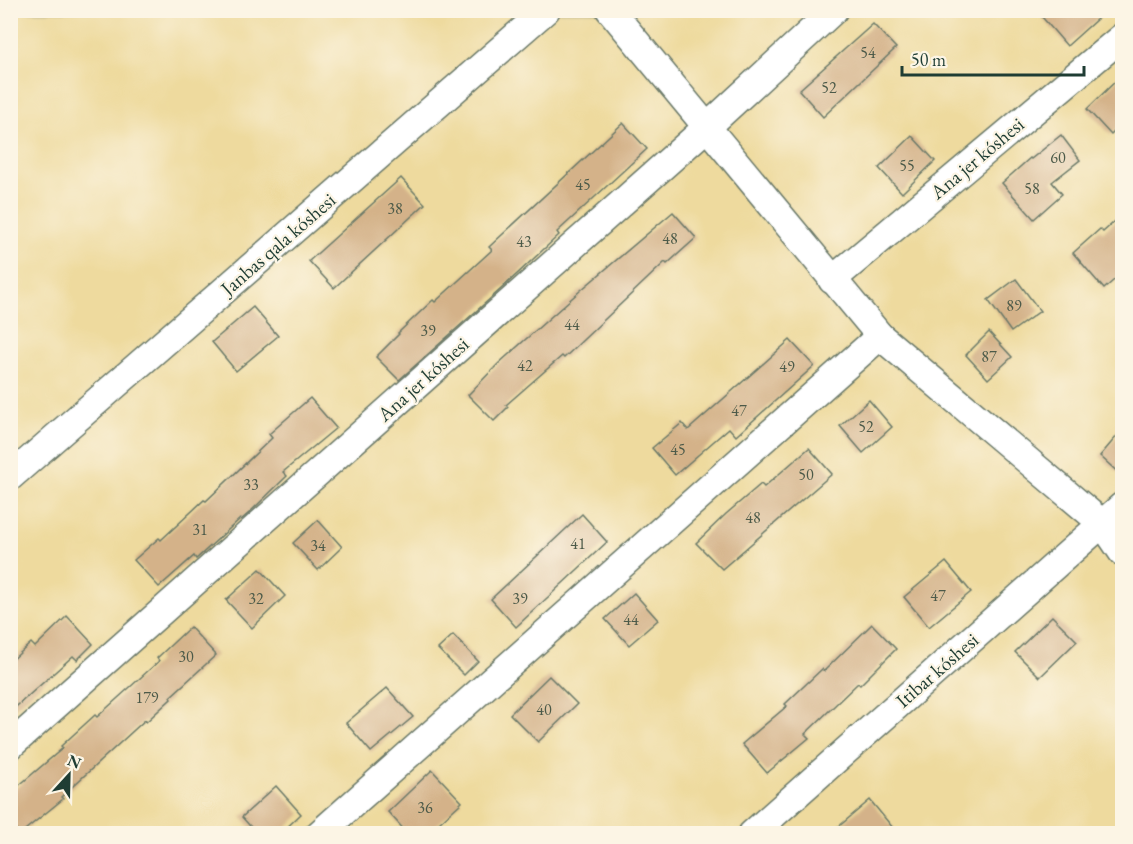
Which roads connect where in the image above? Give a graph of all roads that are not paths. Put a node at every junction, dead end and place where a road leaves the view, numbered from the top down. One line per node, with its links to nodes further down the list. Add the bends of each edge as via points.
1 (546, 10): 8 (street, Janbas qala kóshesi)
2 (610, 10): 5 (street)
3 (834, 10): 5 (street, Ana jer kóshesi)
4 (1122, 37): 6 (street, Ana jer kóshesi)
5 (706, 128): 6 (street); 12 (street, Ana jer kóshesi)
6 (832, 280): 7 (street)
7 (880, 336): 10 (street); 13 (street)
8 (10, 477)
9 (1122, 506): 10 (street, Itibar kóshesi)
10 (1102, 524): 11 (street); 14 (street, Itibar kóshesi)
11 (1122, 552)
12 (10, 746)
13 (319, 834)
14 (752, 834)

